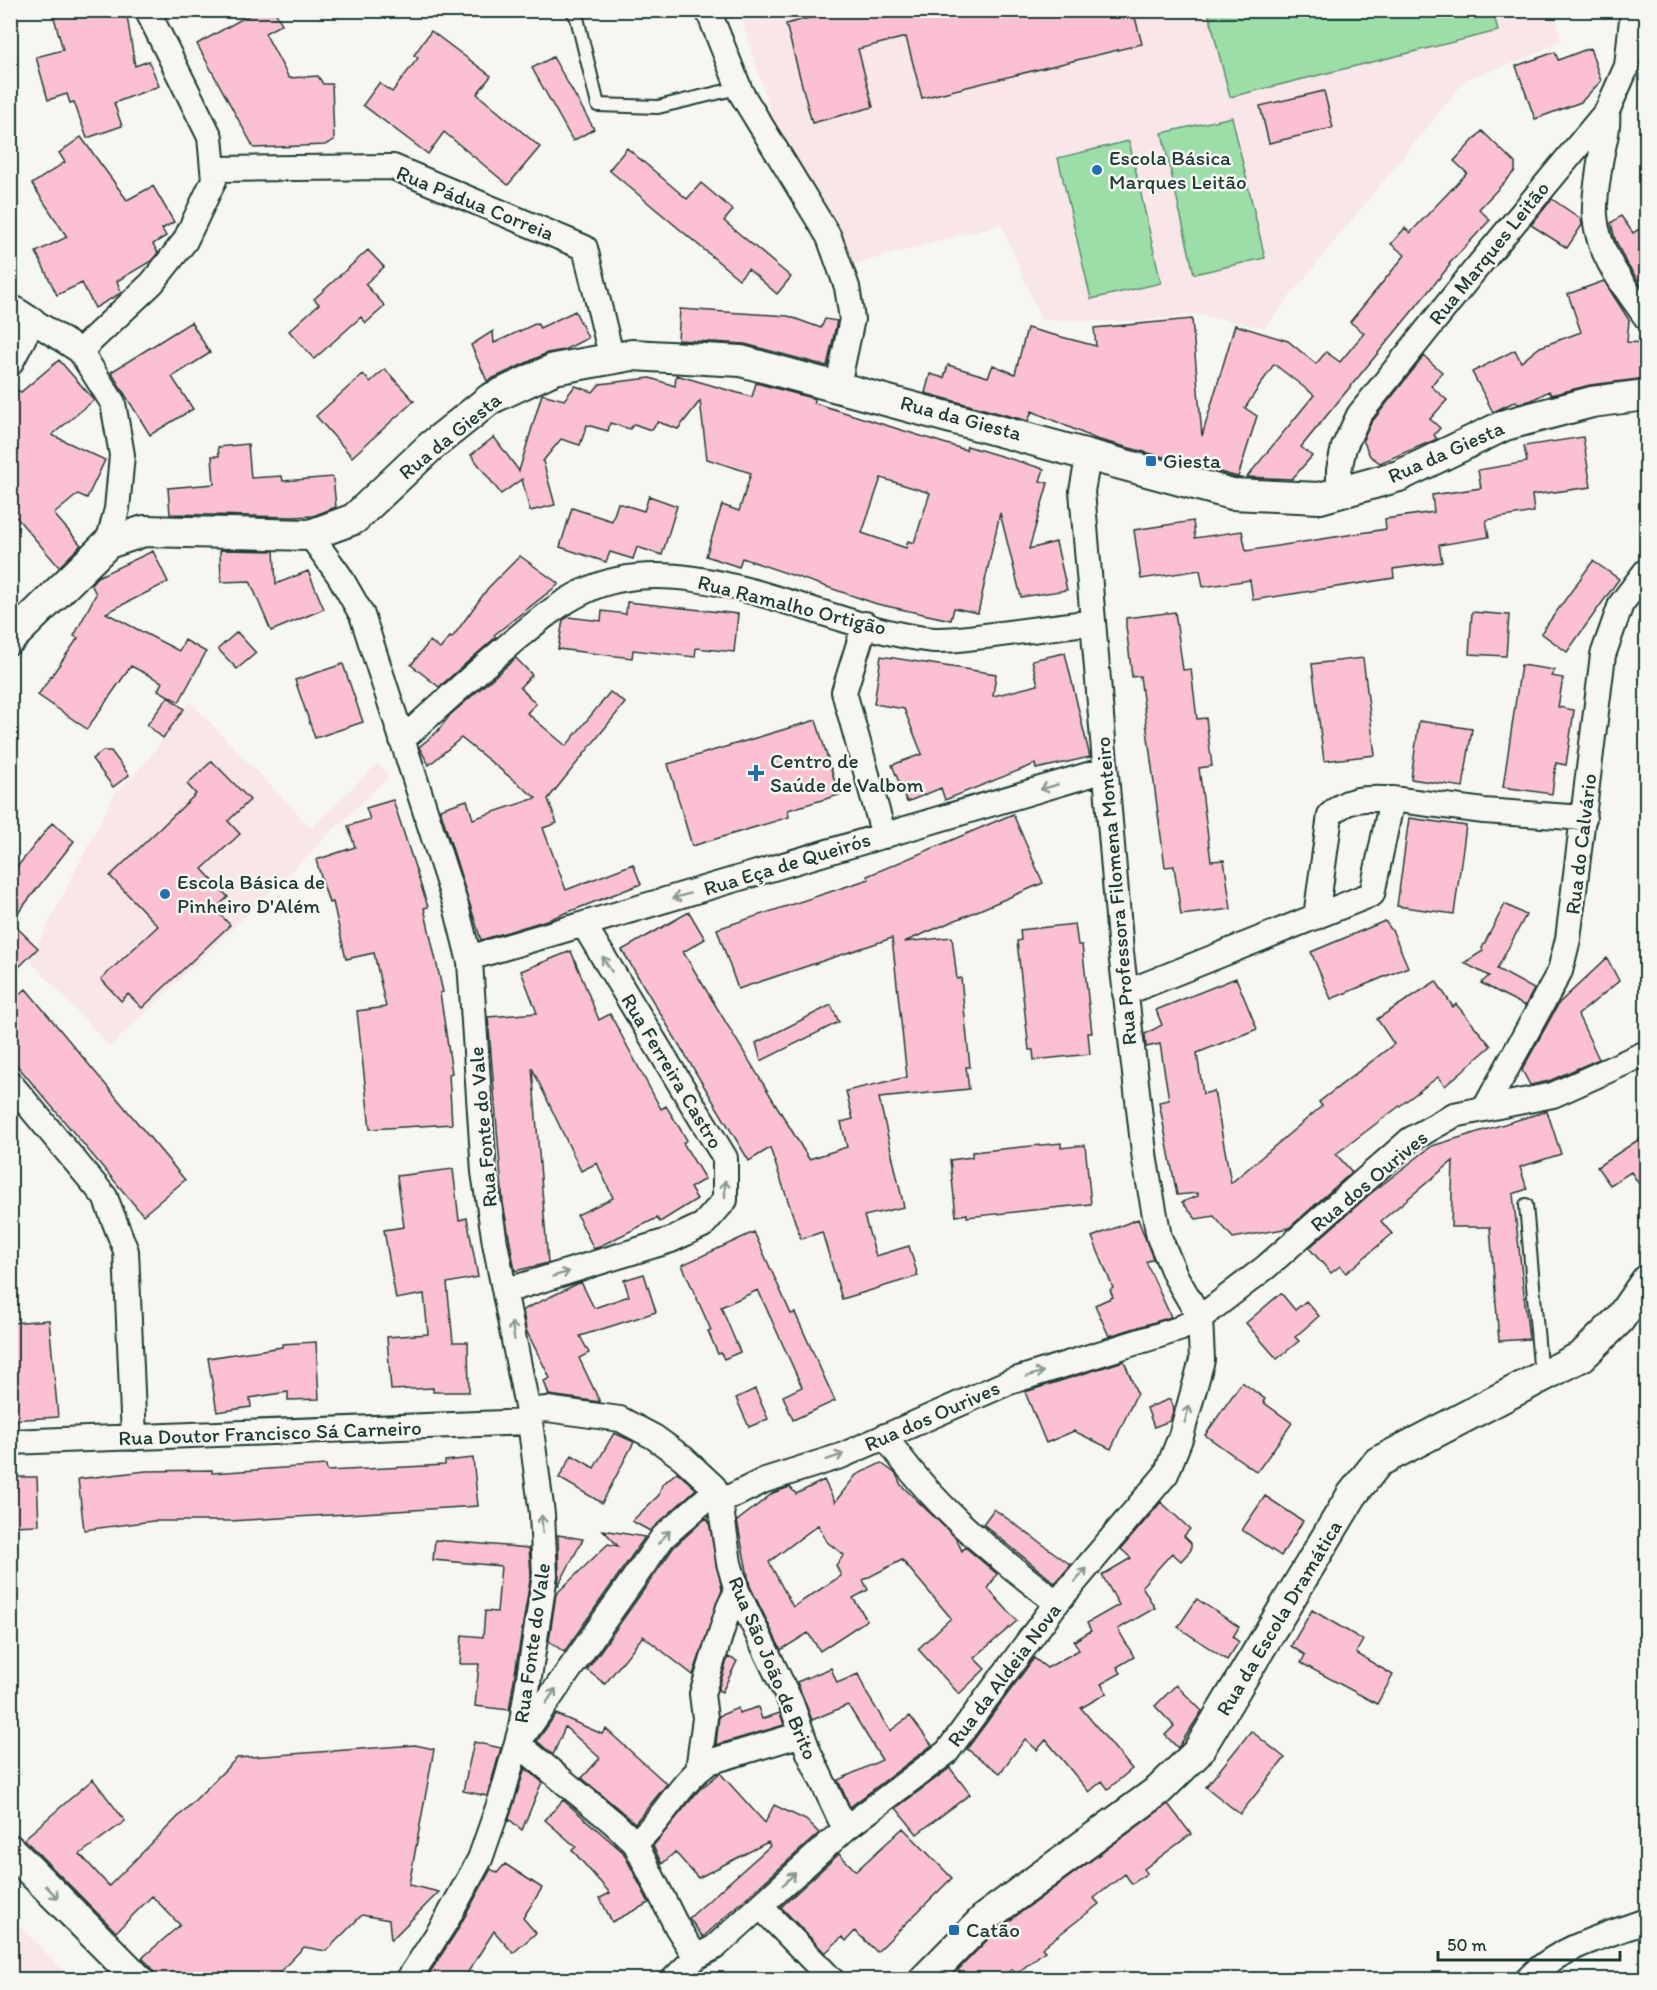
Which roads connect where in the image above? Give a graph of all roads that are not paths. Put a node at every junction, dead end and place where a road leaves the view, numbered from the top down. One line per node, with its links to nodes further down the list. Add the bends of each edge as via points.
1 (147, 10): 7 (street, via 210,137)
2 (572, 10): 5 (lane, via 598,105 658,107)
3 (708, 10): 5 (street)
4 (1637, 18): 6 (street, Rua Marques Leitão, via 1627,66)
5 (738, 88): 14 (street, via 829,237 847,286 852,319)
6 (1607, 111): 9 (street, via 1609,131 1599,166 1595,215 1600,244); 17 (street, Rua Marques Leitão, via 1359,415 1344,447)
7 (213, 169): 11 (street, via 214,180 185,241 152,283); 12 (street, Rua Pádua Correia, via 393,167 585,248)
8 (10, 306): 10 (street)
9 (1647, 317)
10 (33, 320): 11 (street); 13 (street)
11 (80, 351): 19 (street, via 113,403 122,455 117,509)
12 (612, 358): 14 (street, Rua da Giesta, via 632,355 741,361); 18 (street, Rua da Giesta, via 554,369 490,399 430,447 354,519)
13 (10, 364)
14 (838, 385): 16 (street, Rua da Giesta)
15 (1647, 395): 17 (street, Rua da Giesta, via 1592,402 1505,424 1399,476)
16 (1089, 453): 17 (street, Rua da Giesta, via 1232,494 1320,498); 21 (street, Rua Professora Filomena Monteiro, via 1082,491)
17 (1339, 492)
18 (310, 535): 19 (street, via 144,531); 24 (street, Rua Fonte do Vale, via 362,615)
19 (108, 543): 23 (street)
20 (1647, 572): 27 (street, Rua do Calvário, via 1621,604 1603,656)
21 (1093, 622): 22 (street, Rua Ramalho Ortigão, via 935,640); 25 (street, Rua Professora Filomena Monteiro)
22 (865, 624): 24 (street, Rua Ramalho Ortigão, via 724,585 666,576 625,579 586,590 551,610); 28 (street, via 844,692)
23 (10, 639)
24 (402, 740): 31 (street, Rua Fonte do Vale)
25 (1105, 770): 28 (street, Rua Eça de Queirós, one-way to 28); 32 (street, Rua Professora Filomena Monteiro)
26 (1392, 799): 27 (street); 29 (street, via 1372,894); 29 (street, via 1365,798 1342,803 1330,814)
27 (1584, 818): 35 (street, Rua do Calvário, via 1560,971)
28 (884, 836): 30 (street, Rua Eça de Queirós, one-way to 30)
29 (1316, 917): 32 (street)
30 (584, 925): 31 (street, Rua Eça de Queirós); 38 (street, Rua Ferreira Castro, one-way to 30, via 671,1240 703,1225 725,1200 725,1158)
31 (469, 958): 38 (street, Rua Fonte do Vale, via 484,1172)
32 (1125, 993): 39 (street, Rua Professora Filomena Monteiro, via 1145,1161 1159,1237)
33 (1647, 1053): 35 (street, Rua dos Ourives, via 1553,1095)
34 (10, 1083): 43 (street, via 105,1197 126,1251)
35 (1485, 1108): 39 (street, Rua dos Ourives, via 1454,1115 1410,1140 1315,1226)
36 (1526, 1205): 40 (lane)
37 (1647, 1281): 40 (street, Rua da Escola Dramática, via 1619,1320 1582,1356)
38 (505, 1291): 41 (street, Rua Fonte do Vale, one-way to 38)
39 (1200, 1318): 42 (street, Rua dos Ourives, one-way to 39, via 1009,1382 1179,1329); 47 (street, Rua da Aldeia Nova, one-way to 39, via 1166,1474 1182,1436 1202,1360)
40 (1541, 1377): 61 (street, Rua da Escola Dramática, via 1378,1462 1352,1495 1197,1754 1159,1790 986,1917)
41 (529, 1417): 43 (street, Rua Doutor Francisco Sá Carneiro); 45 (street, Rua Doutor Francisco Sá Carneiro, via 547,1409 620,1419 683,1458 714,1487); 49 (street, Rua Fonte do Vale, one-way to 41, via 545,1575 542,1514)
42 (885, 1436): 45 (street, Rua dos Ourives, one-way to 42, via 765,1480 841,1456); 47 (street, via 954,1520)
43 (134, 1438): 44 (street, Rua Doutor Francisco Sá Carneiro)
44 (10, 1442)
45 (720, 1502): 46 (street, Rua São João de Brito); 49 (street, Rua dos Ourives, one-way to 45, via 663,1537 706,1499)
46 (737, 1591): 48 (street, Rua São João de Brito); 50 (street, via 702,1694 705,1718)
47 (1057, 1603): 51 (street, Rua da Aldeia Nova, via 947,1752)
48 (802, 1734): 50 (street, via 709,1762); 51 (street, Rua São João de Brito)
49 (519, 1736): 52 (street); 58 (street, Rua dos Ourives, via 480,1859)
50 (698, 1770): 52 (street, via 665,1807 651,1830)
51 (844, 1829): 54 (street, Rua da Aldeia Nova, one-way to 51)
52 (635, 1843): 56 (street)
53 (10, 1850): 57 (street, one-way to 57)
54 (760, 1906): 56 (street, Rua da Aldeia Nova, via 715,1947); 60 (street)
55 (1647, 1921): 62 (street, via 1568,1952 1537,1969)
56 (696, 1957): 59 (street, Rua da Aldeia Nova)
57 (139, 1980)
58 (408, 1980)
59 (673, 1980)
60 (832, 1980)
61 (924, 1980)
62 (1527, 1980)

